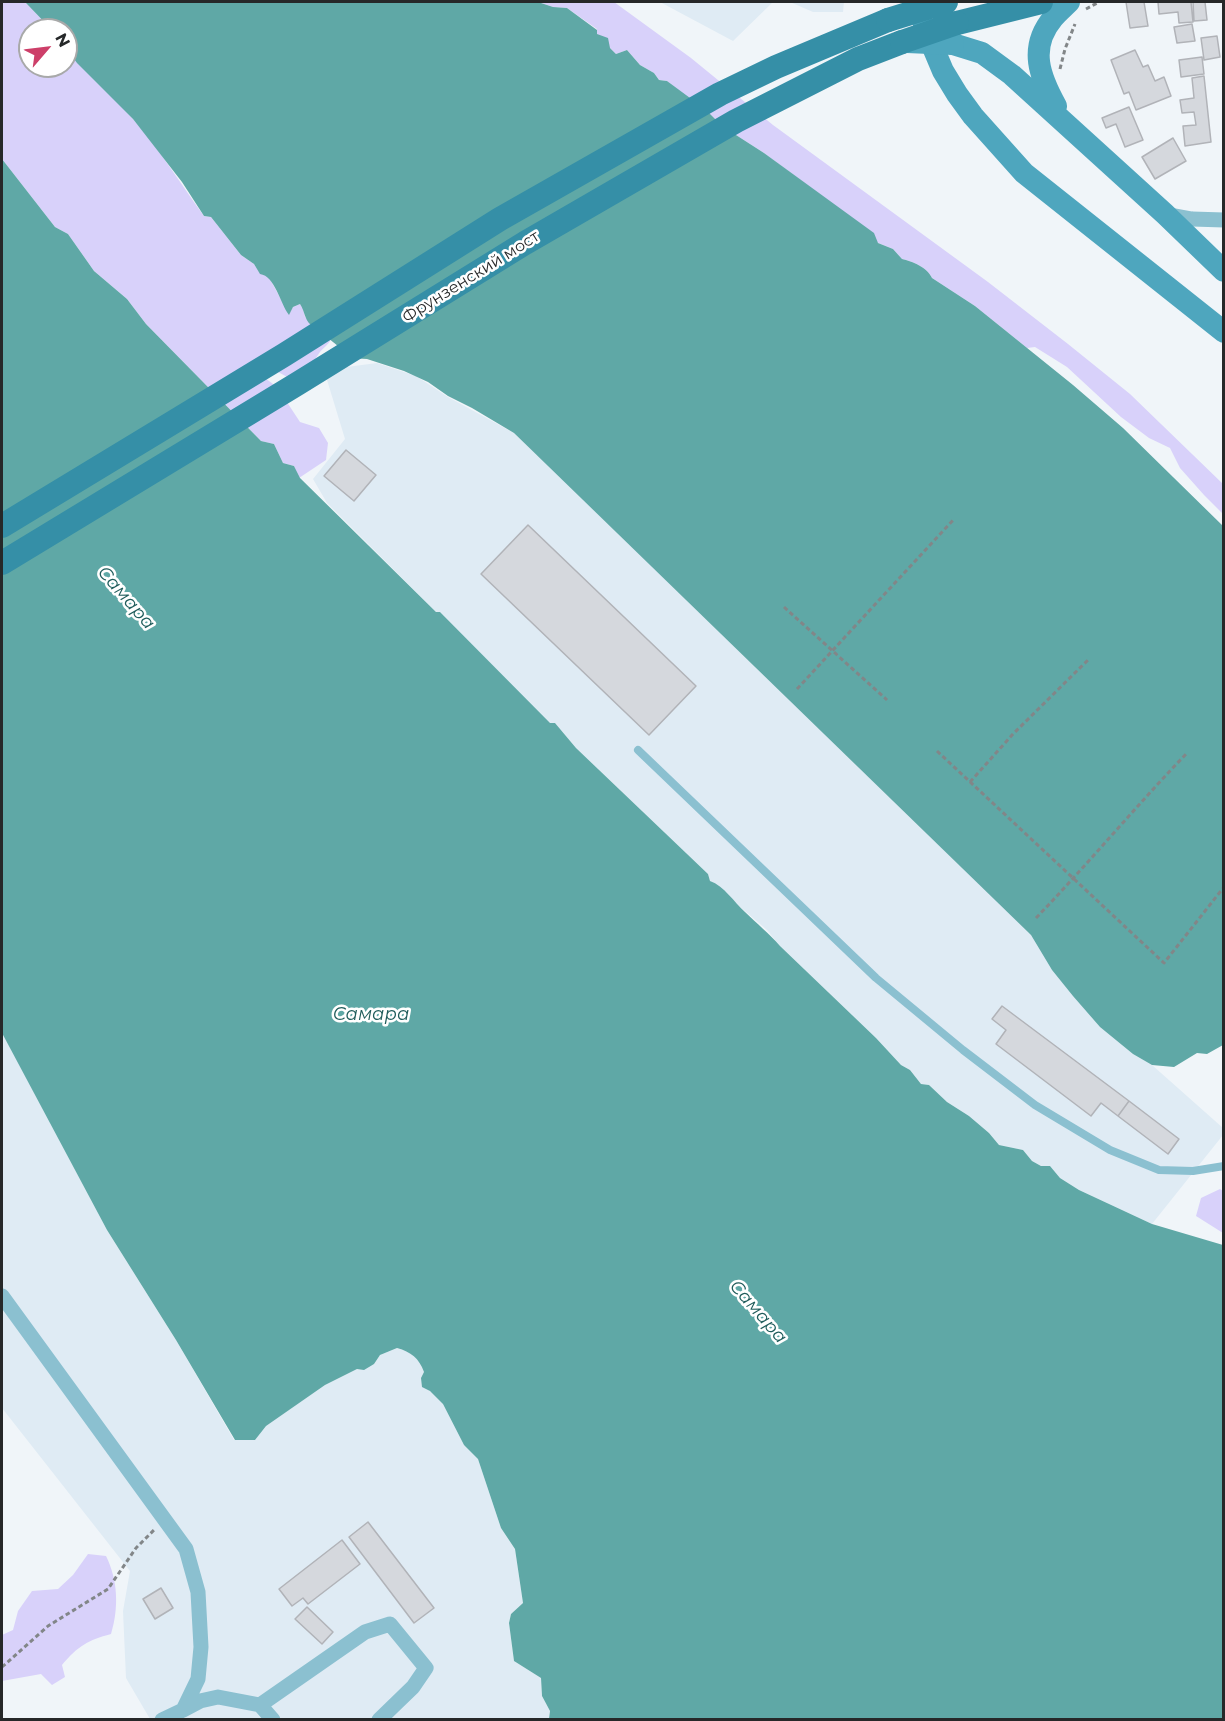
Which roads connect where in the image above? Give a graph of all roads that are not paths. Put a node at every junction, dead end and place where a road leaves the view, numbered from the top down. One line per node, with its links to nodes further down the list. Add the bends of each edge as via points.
1 (919, 2): 5 (main road, bridge); 11 (main road, via 922,20 943,71 997,145 1024,173)
2 (946, 2): 5 (main road, Фрунзенский мост, bridge)
3 (1041, 2): 6 (main road, Фрунзенский мост)
4 (1076, 11): 7 (main road, via 1053,18 1039,48 1044,86)
5 (888, 20): 12 (main road, Фрунзенский мост, via 739,85 640,139 500,219)
6 (955, 34): 7 (main road, via 993,60); 13 (main road, Фрунзенский мост, bridge, via 902,42 858,59 736,121 525,243)
7 (1064, 121): 8 (main road)
8 (1165, 214): 9 (street); 10 (main road)
9 (1224, 220)
10 (1224, 271)
11 (1224, 332)
12 (2, 526)
13 (2, 563)
14 (638, 750): 15 (lane, via 876,978 1035,1105 1110,1150 1159,1170 1193,1171)
15 (1224, 1166)
16 (2, 1296): 18 (street, via 186,1548 198,1592 201,1647 198,1679)
17 (260, 1705): 18 (street, via 218,1697); 19 (street, via 365,1632 390,1624 426,1668); 21 (street)
18 (183, 1710): 20 (street)
19 (383, 1718)
20 (162, 1719)
21 (273, 1719)

